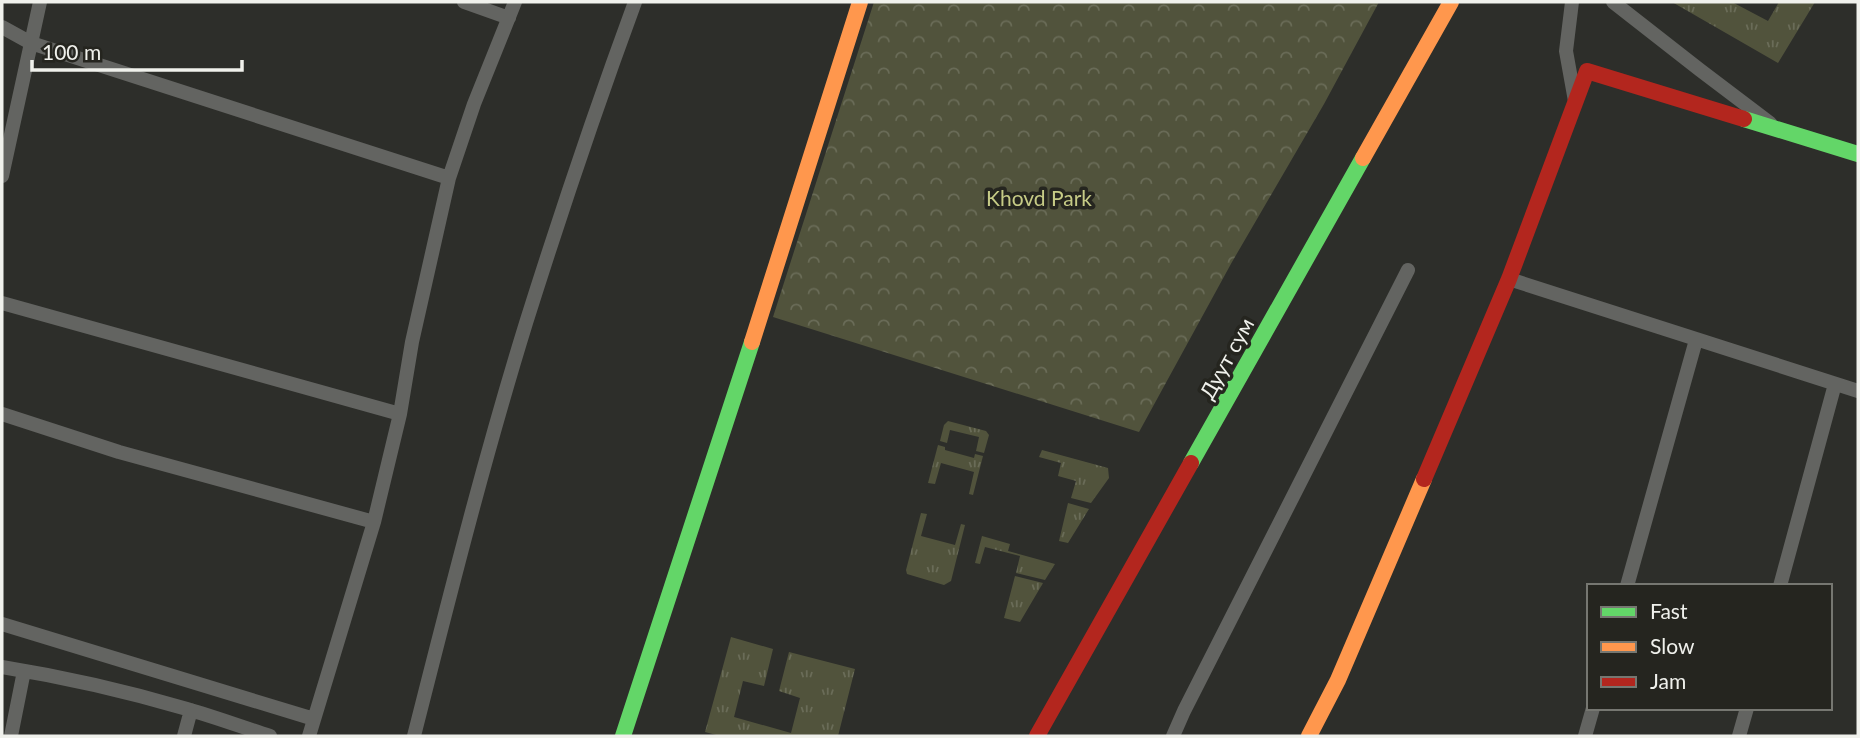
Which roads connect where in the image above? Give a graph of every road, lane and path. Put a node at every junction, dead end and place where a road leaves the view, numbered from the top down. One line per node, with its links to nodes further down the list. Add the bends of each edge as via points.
1 (40, 2): 11 (street)
2 (464, 2): 9 (street)
3 (514, 2): 9 (street)
4 (635, 2): 39 (street, via 526,323)
5 (860, 2): 40 (street)
6 (1451, 2): 41 (street, Дуут сум)
7 (1572, 2): 12 (street, via 1566,51)
8 (1613, 2): 13 (street)
9 (509, 18): 16 (street)
10 (2, 27): 11 (street)
11 (31, 43): 15 (street); 16 (street)
12 (1575, 102): 13 (street, via 1587,71); 18 (street)
13 (1779, 130): 14 (street)
14 (1858, 153)
15 (2, 177)
16 (449, 178): 24 (street)
17 (1408, 270): 42 (street)
18 (1509, 279): 20 (street); 43 (street, via 1338,680)
19 (2, 303): 24 (street)
20 (1696, 340): 21 (street); 26 (street)
21 (1835, 384): 22 (street); 27 (street)
22 (1858, 391)
23 (2, 414): 25 (street, via 119,452)
24 (400, 414): 25 (street)
25 (374, 522): 34 (street)
26 (1628, 584)
27 (1781, 584)
28 (2, 624): 34 (street)
29 (2, 667): 30 (street)
30 (24, 671): 31 (street); 35 (street)
31 (191, 710): 36 (street); 37 (street)
32 (1592, 710): 44 (street)
33 (1746, 710): 45 (street)
34 (314, 719): 38 (street)
35 (11, 736)
36 (184, 736)
37 (270, 736)
38 (309, 736)
39 (414, 736)
40 (622, 736)
41 (1037, 736)
42 (1173, 736)
43 (1309, 736)
44 (1586, 736)
45 (1739, 736)

